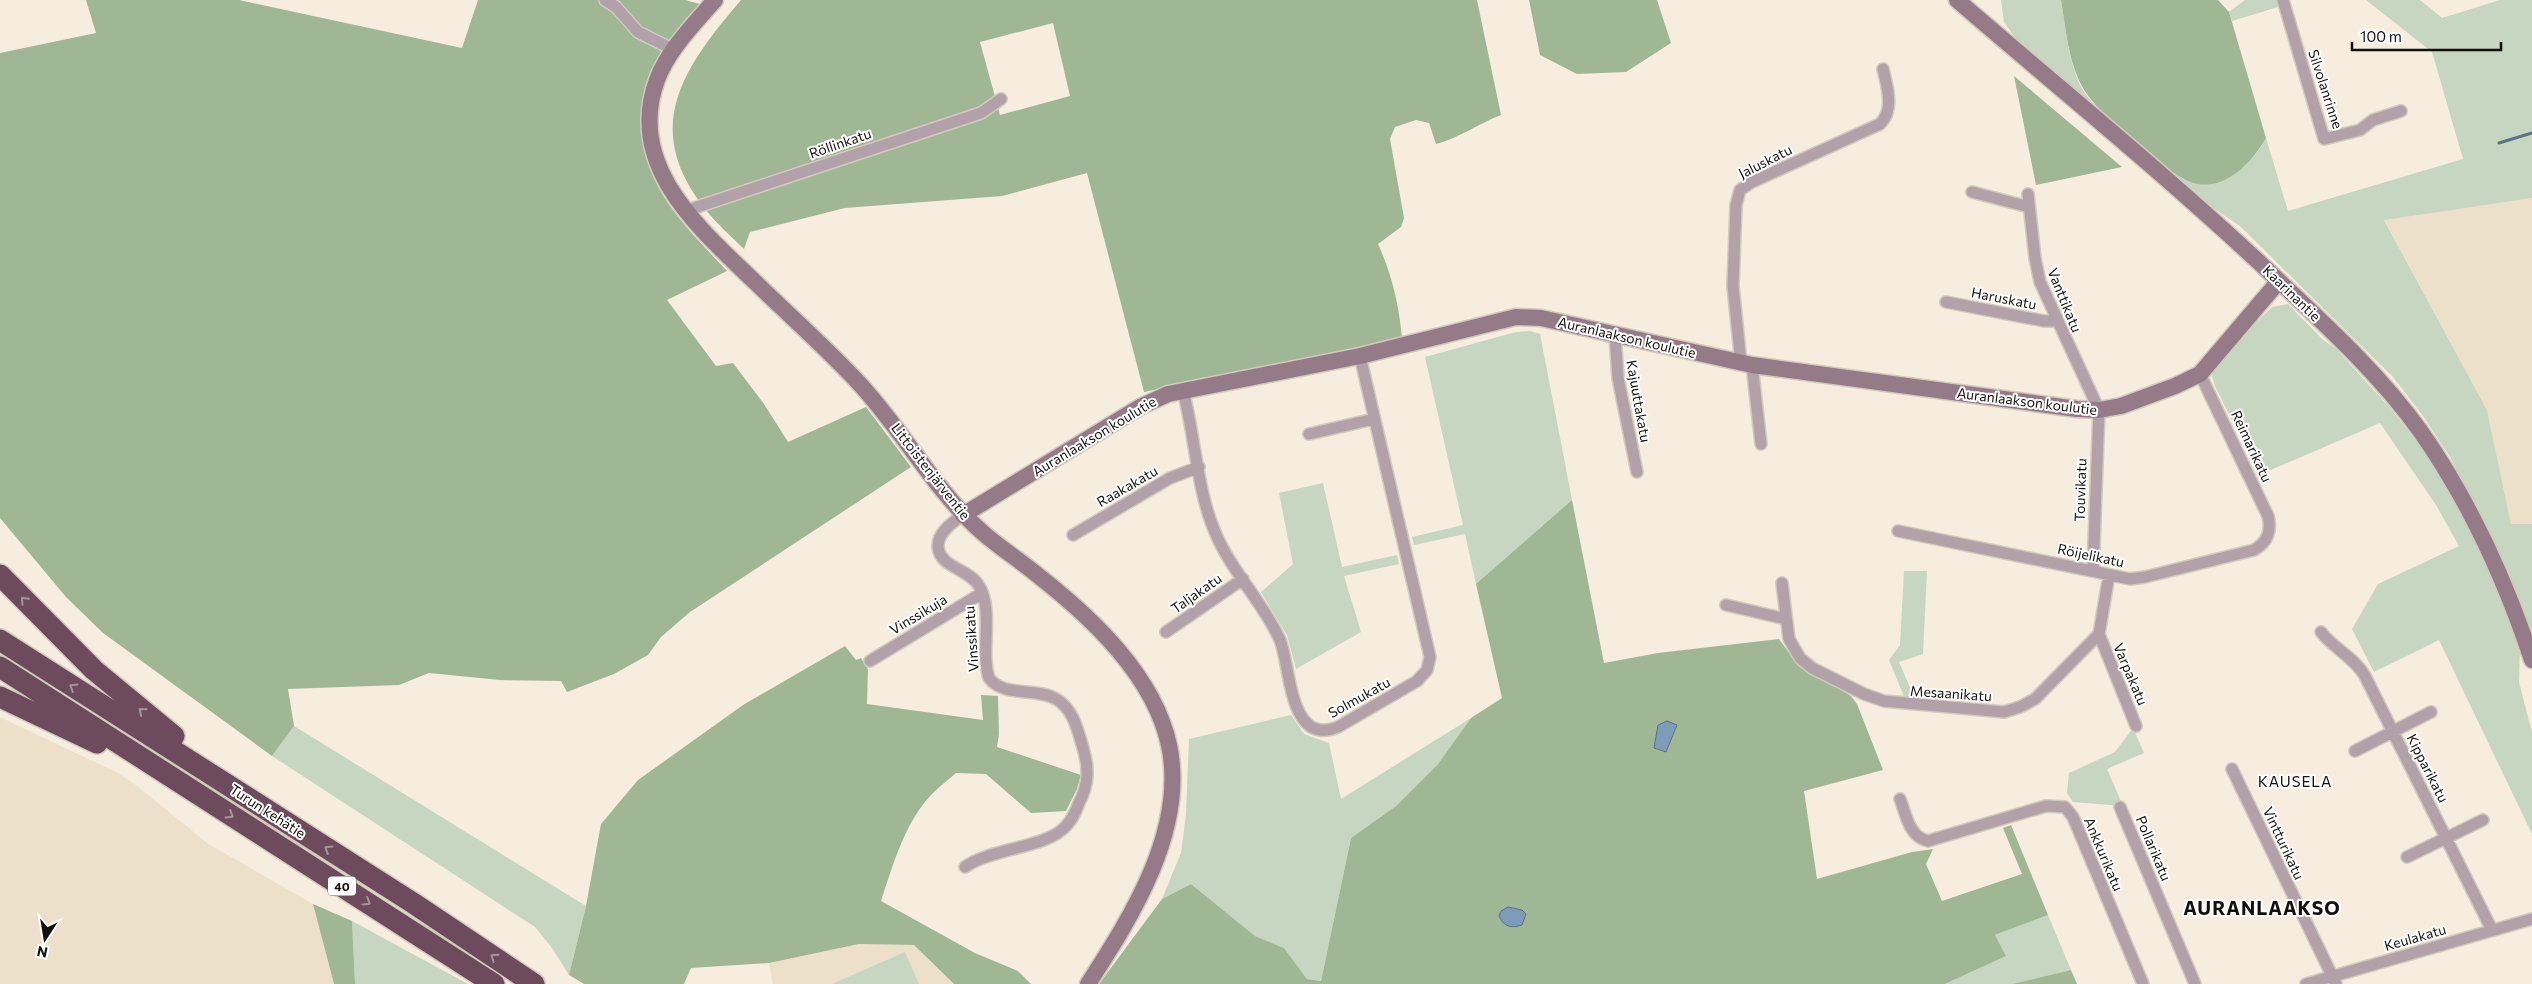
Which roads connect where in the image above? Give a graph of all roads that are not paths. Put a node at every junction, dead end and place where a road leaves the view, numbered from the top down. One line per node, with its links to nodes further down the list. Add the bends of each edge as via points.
1 (605, 0): 5 (street, via 616,7 638,32)
2 (714, 0): 5 (street, Littoistenjärventie)
3 (1957, 0): 13 (street, Kaarinantie)
4 (2283, 0): 8 (street, Silvolanrinne, via 2324,139 2360,130 2372,120)
5 (674, 50): 12 (street, Littoistenjärventie, via 654,92 651,134 661,172)
6 (1883, 68): 18 (street, Jaluskatu, via 1889,104 1880,124 1740,190 1736,205 1733,286)
7 (1001, 99): 12 (street, Röllinkatu, via 980,113)
8 (2401, 111)
9 (1972, 192): 11 (street)
10 (2028, 194): 11 (street, Vanttikatu)
11 (2029, 207): 15 (street, Vanttikatu, via 2037,270)
12 (685, 211): 27 (street, Littoistenjärventie, via 701,232 859,383)
13 (2279, 281): 19 (street, Auranlaakson koulutie); 44 (street, Kaarinantie, via 2343,342 2395,398 2442,464 2485,541)
14 (1946, 302): 15 (street, Haruskatu)
15 (2056, 321): 21 (street, Vanttikatu)
16 (1615, 335): 17 (street, Auranlaakson koulutie, via 1524,316); 18 (street, Auranlaakson koulutie); 26 (street, Kajuuttakatu, via 1617,368)
17 (1360, 356): 20 (street, Auranlaakson koulutie); 22 (street, Solmukatu)
18 (1746, 364): 21 (street, Auranlaakson koulutie); 24 (street)
19 (2200, 374): 21 (street, Auranlaakson koulutie, via 2139,399); 29 (street, Reimarikatu, via 2266,511)
20 (1183, 391): 25 (street, Solmukatu); 27 (street, Auranlaakson koulutie, via 1149,402)
21 (2099, 410): 31 (street, Touvikatu)
22 (1374, 419): 23 (street); 34 (street, Solmukatu, via 1429,647 1430,661 1424,674 1338,727 1328,730 1313,728 1305,721 1295,702 1280,641)
23 (1309, 434)
24 (1761, 444)
25 (1199, 467): 30 (street, Raakakatu, via 1170,478); 34 (street, Solmukatu, via 1214,530)
26 (1637, 472)
27 (964, 515): 36 (street, Vinssikatu, via 945,530 938,549 944,560 978,583); 65 (street, Littoistenjärventie, via 1008,554 1058,591 1102,632 1136,675 1170,748 1169,808 1161,845 1141,896)
28 (1898, 531): 31 (street, Röijelikatu)
29 (2269, 534): 33 (street, Röijelikatu, via 2259,548 2242,554 2137,578)
30 (1072, 535)
31 (2093, 571): 33 (street, Röijelikatu)
32 (0, 574): 56 (highway, one-way to 32, via 130,702 48,625)
33 (2109, 575): 41 (street)
34 (1243, 579): 39 (street, Taljakatu)
35 (1782, 583): 38 (street, Mesaanikatu)
36 (982, 593): 43 (street, Vinssikuja); 59 (street, Vinssikatu, via 989,678 1001,688 1041,694 1062,703 1077,730 1088,776 1084,795 1062,830 1050,837 978,859)
37 (1726, 605): 38 (street)
38 (1786, 619): 41 (street, Mesaanikatu, via 1789,640 1800,658 1819,672 1864,694 1894,703 1988,711 2012,710 2035,699)
39 (1166, 632)
40 (2321, 632): 49 (street, Kipparikatu, via 2361,670)
41 (2099, 634): 48 (street, Varpakatu)
42 (0, 640): 56 (highway, Turun kehätie / 40, one-way to 42)
43 (870, 660)
44 (2532, 660)
45 (0, 667): 52 (highway, Turun kehätie / 40)
46 (0, 697): 52 (highway)
47 (2431, 712): 49 (street)
48 (2136, 726)
49 (2393, 731): 50 (street); 57 (street, Kipparikatu)
50 (2354, 750)
51 (2232, 769): 62 (street, Vintturikatu)
52 (189, 788): 63 (highway, Turun kehätie / 40, one-way to 63)
53 (1900, 799): 66 (street, Ankkurikatu, via 1914,834 1928,841 2046,806 2065,807)
54 (2120, 807): 67 (street, Pollarikatu)
55 (2483, 820): 57 (street)
56 (291, 826): 64 (highway, Turun kehätie / 40, one-way to 56)
57 (2446, 838): 58 (street); 61 (street, Kipparikatu)
58 (2407, 857)
59 (965, 867)
60 (2532, 919): 61 (street, Keulakatu)
61 (2492, 930): 62 (street, Keulakatu)
62 (2334, 980): 68 (street, Keulakatu)
63 (494, 984)
64 (534, 984)
65 (1088, 984)
66 (2143, 984)
67 (2195, 984)
68 (2306, 984)

